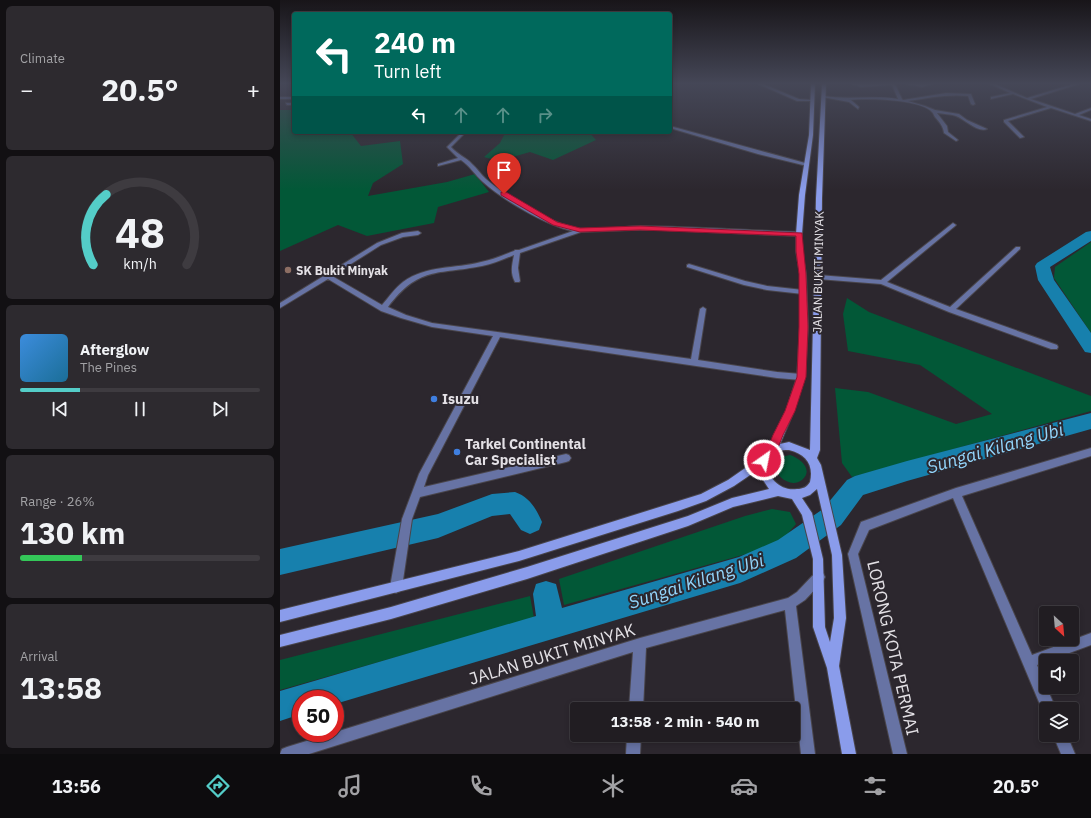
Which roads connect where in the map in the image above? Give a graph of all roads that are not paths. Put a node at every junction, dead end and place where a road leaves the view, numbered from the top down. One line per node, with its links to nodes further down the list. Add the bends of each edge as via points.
1 (811, 119): 13 (main road, JALAN BUKIT MINYAK)
2 (823, 119): 22 (main road, JALAN BUKIT MINYAK)
3 (939, 119): 10 (street, via 944,123 946,132)
4 (964, 119): 7 (street)
5 (1011, 119): 9 (street, via 1005,121)
6 (672, 128): 13 (street)
7 (985, 129)
8 (462, 134): 11 (street, via 449,147 452,152)
9 (1022, 137)
10 (956, 140)
11 (463, 158): 12 (street); 15 (street, via 484,180 504,194 555,224)
12 (440, 165)
13 (807, 165): 17 (main road, JALAN BUKIT MINYAK)
14 (953, 225): 24 (street)
15 (580, 230): 17 (street, via 640,228); 19 (street)
16 (418, 233): 21 (street, via 402,235 379,244)
17 (799, 234): 25 (main road, JALAN BUKIT MINYAK)
18 (1018, 248): 29 (street)
19 (517, 251): 23 (street, via 518,256 514,265); 27 (street, via 483,264 438,270 414,277 406,282)
20 (689, 266): 25 (street, via 767,288)
21 (328, 276): 26 (street); 27 (street)
22 (818, 277): 24 (street); 38 (main road, JALAN BUKIT MINYAK)
23 (517, 281)
24 (882, 282): 29 (street)
25 (803, 292): 33 (main road, JALAN BUKIT MINYAK)
26 (280, 306)
27 (383, 309): 30 (street, via 417,322)
28 (703, 309): 32 (street)
29 (951, 310): 31 (street)
30 (498, 334): 32 (street); 40 (street, via 424,474)
31 (1054, 347)
32 (694, 362): 33 (street)
33 (801, 377): 34 (main road, JALAN BUKIT MINYAK)
34 (773, 450): 37 (main road); 38 (main road, via 794,447 806,452)
35 (1091, 452): 41 (street, LORONG KOTA PERMAI)
36 (566, 458): 40 (street)
37 (764, 460): 39 (main road, via 763,470 766,478); 44 (main road, via 731,483 703,498 519,556)
38 (814, 462): 42 (main road, via 816,482 807,491); 51 (main road, via 837,554 840,618)
39 (779, 491): 42 (main road); 48 (main road, via 732,503 665,528 527,573 391,613)
40 (417, 493): 44 (street, via 407,518)
41 (956, 493): 50 (street); 60 (street, LORONG KOTA PERMAI, via 865,526 853,554)
42 (795, 495): 43 (main road, via 807,513 818,559)
43 (819, 577): 45 (street, JALAN BUKIT MINYAK, via 801,596); 51 (main road, via 819,627)
44 (396, 587): 46 (main road)
45 (790, 603): 49 (street, JALAN BUKIT MINYAK); 58 (street)
46 (280, 616)
47 (1091, 639): 50 (street)
48 (280, 641)
49 (640, 644): 52 (street); 56 (street, JALAN BUKIT MINYAK)
50 (1029, 662): 53 (street)
51 (832, 668): 59 (main road)
52 (636, 702)
53 (1046, 702)
54 (634, 742): 57 (street)
55 (1063, 742): 61 (street)
56 (287, 754)
57 (633, 754)
58 (808, 754)
59 (849, 754)
60 (900, 754)
61 (1068, 754)

